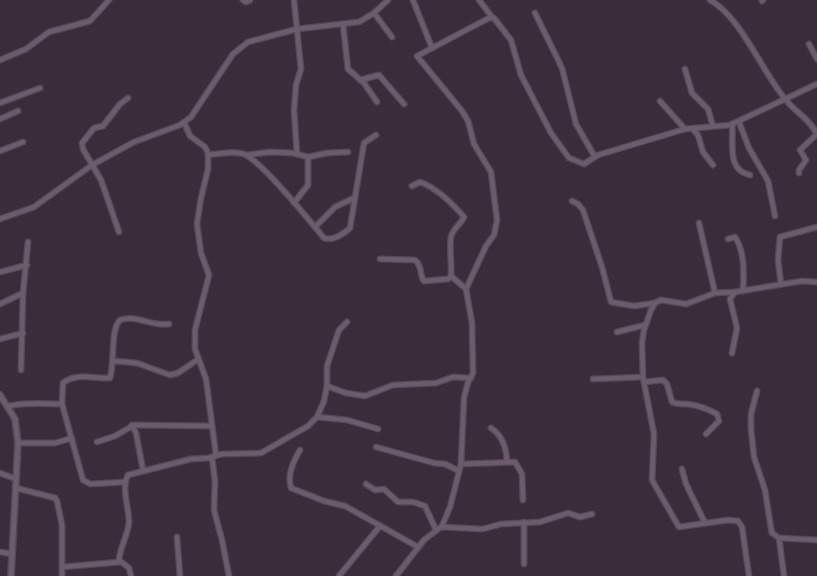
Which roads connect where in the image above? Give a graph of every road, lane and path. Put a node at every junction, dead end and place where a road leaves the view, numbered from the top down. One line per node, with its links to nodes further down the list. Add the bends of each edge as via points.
1 (109, 0): 18 (street, via 90,21 49,32 26,49)
2 (243, 0): 3 (street)
3 (250, 0)
4 (294, 0): 13 (street)
5 (388, 0): 9 (street)
6 (413, 0): 16 (street)
7 (479, 0): 11 (street)
8 (710, 0): 24 (street, via 724,11)
9 (374, 13): 12 (street, via 359,22); 14 (street)
10 (535, 13): 46 (street, via 562,68 576,124)
11 (492, 17): 16 (street); 46 (street, via 511,40 521,75 567,155 584,164)
12 (343, 24): 13 (street); 20 (street, via 348,69)
13 (297, 29): 31 (street, via 241,47); 42 (street, via 301,69 294,110)
14 (392, 37)
15 (809, 44): 17 (street)
16 (432, 48): 69 (street, via 417,57 465,115 474,144 491,172 496,202 498,220 494,235)
17 (817, 59)
18 (0, 60)
19 (685, 69): 34 (street, via 693,93 708,109)
20 (360, 80): 26 (street); 28 (street, via 379,75)
21 (817, 84): 24 (street)
22 (40, 88): 27 (street)
23 (128, 98): 47 (street, via 103,126 94,128 83,140 82,148)
24 (784, 98): 32 (street); 37 (street, via 811,122)
25 (660, 101): 35 (street)
26 (376, 102)
27 (0, 103)
28 (404, 104)
29 (18, 111): 30 (street)
30 (0, 119)
31 (184, 122): 43 (street, via 190,136 205,147); 47 (street, via 134,142)
32 (739, 122): 33 (street); 55 (street, via 768,182)
33 (732, 124): 34 (street); 50 (street, via 734,163 742,173)
34 (713, 126): 36 (street)
35 (685, 129): 36 (street); 46 (street)
36 (693, 129): 48 (street)
37 (817, 134): 49 (street, via 800,150 806,160)
38 (376, 135): 52 (street, via 364,143)
39 (23, 141): 40 (street)
40 (0, 151)
41 (348, 152): 45 (street)
42 (297, 154): 44 (street, via 270,152); 45 (street)
43 (208, 155): 44 (street); 83 (street, via 197,224 201,256 209,275 195,333)
44 (246, 156): 54 (street)
45 (308, 157): 54 (street, via 309,184)
46 (595, 157)
47 (92, 165): 56 (street, via 34,207); 60 (street)
48 (713, 165)
49 (799, 173)
50 (750, 175)
51 (412, 186): 66 (street, via 421,182 430,186 464,217 451,237)
52 (354, 198): 58 (street, via 335,207); 58 (street, via 348,230 326,240)
53 (572, 201): 74 (street, via 583,210 611,302 634,306)
54 (294, 203): 58 (street)
55 (775, 216)
56 (0, 219)
57 (699, 223): 73 (street)
58 (315, 227)
59 (817, 227): 68 (street, via 780,237)
60 (119, 232)
61 (728, 239): 70 (street, via 735,237 738,242 744,266)
62 (28, 242): 64 (street)
63 (380, 259): 66 (street, via 415,260 424,281)
64 (27, 266): 65 (street); 72 (street)
65 (0, 272)
66 (452, 276): 69 (street)
67 (817, 282): 68 (street)
68 (781, 284): 70 (street)
69 (466, 289): 86 (street, via 474,366)
70 (743, 291): 71 (street)
71 (735, 292): 73 (street); 82 (street, via 730,298 737,328)
72 (23, 293): 75 (street); 80 (street)
73 (715, 293): 74 (street, via 686,304 666,300)
74 (655, 303): 78 (street)
75 (0, 304)
76 (347, 322): 89 (street, via 339,330 327,366)
77 (169, 324): 84 (street, via 153,325 126,318 117,321)
78 (645, 325): 79 (street); 88 (street)
79 (617, 332)
80 (23, 333): 81 (street); 85 (street)
81 (0, 339)
82 (732, 353)
83 (198, 360): 84 (street, via 170,375 137,363); 96 (street, via 206,379)
84 (114, 361): 92 (street, via 111,377 64,381)
85 (21, 370)
86 (471, 378): 89 (street, via 393,385 364,396); 107 (street, via 464,398)
87 (593, 379): 88 (street)
88 (644, 379): 99 (street, via 663,380 672,402 717,414 718,421); 119 (street, via 654,434 653,483 679,527)
89 (327, 386): 94 (street)
90 (757, 391): 124 (street, via 751,414 754,457 767,497 772,533)
91 (0, 395): 93 (street)
92 (62, 404): 93 (street, via 26,402); 100 (street)
93 (9, 406): 102 (street)
94 (317, 417): 98 (street); 105 (street, via 262,452)
95 (132, 425): 96 (street); 101 (street); 109 (street)
96 (211, 426): 105 (street)
97 (491, 428): 106 (street, via 501,436)
98 (378, 429)
99 (706, 434)
100 (72, 438): 102 (street, via 55,443); 113 (street, via 85,482)
101 (97, 442)
102 (18, 443): 112 (street)
103 (376, 447): 110 (street)
104 (300, 450): 120 (street, via 293,463 291,488 345,506)
105 (214, 456): 109 (street); 136 (street, via 214,510)
106 (507, 461): 107 (street); 116 (street, via 515,462 521,470)
107 (461, 464): 110 (street)
108 (682, 469): 119 (street)
109 (143, 470): 113 (street, via 128,475)
110 (459, 471): 121 (street)
111 (0, 473): 112 (street)
112 (16, 479): 115 (street)
113 (125, 482): 129 (street, via 129,525)
114 (366, 484): 122 (street, via 375,490 384,489 398,502 425,506)
115 (16, 488): 128 (street); 131 (street, via 57,501 62,525)
116 (523, 500)
117 (592, 514): 118 (street, via 580,517 569,513 550,520)
118 (524, 522): 121 (street, via 483,529); 130 (street)
119 (705, 523): 139 (street, via 741,523)
120 (380, 526): 126 (street); 137 (street)
121 (442, 526): 122 (street)
122 (436, 530): 126 (street)
123 (177, 537): 135 (street)
124 (779, 538): 125 (street); 140 (street)
125 (817, 540)
126 (418, 547): 138 (street)
127 (0, 552): 128 (street)
128 (12, 554): 132 (street)
129 (120, 562): 131 (street); 134 (street, via 129,568)
130 (524, 564)
131 (62, 567): 133 (street)
132 (11, 576)
133 (62, 576)
134 (130, 576)
135 (180, 576)
136 (229, 576)
137 (339, 576)
138 (396, 576)
139 (749, 576)
140 (784, 576)

